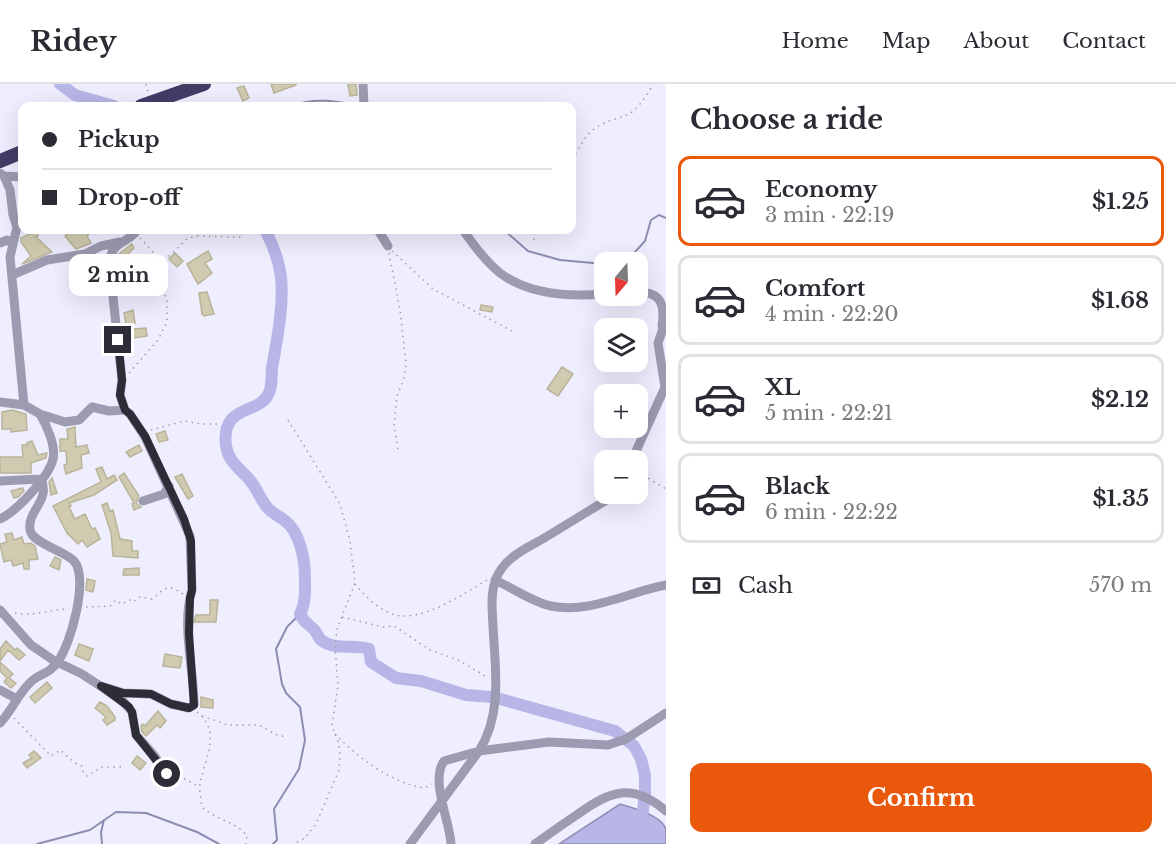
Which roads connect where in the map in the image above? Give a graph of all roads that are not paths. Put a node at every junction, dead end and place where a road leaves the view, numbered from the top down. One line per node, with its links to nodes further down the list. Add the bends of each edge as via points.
1 (204, 84): 3 (highway)
2 (363, 84): 4 (street)
3 (152, 102)
4 (364, 102)
5 (18, 154): 6 (highway)
6 (0, 161)
7 (2, 175): 8 (street); 14 (street, via 10,190 18,228)
8 (18, 177)
9 (132, 234): 12 (street)
10 (380, 234): 15 (street)
11 (466, 234): 18 (street, via 498,272 522,286 569,295)
12 (120, 242): 16 (street, via 85,254 47,260); 22 (street, via 109,260 122,380 120,395)
13 (0, 243): 14 (street, via 7,240)
14 (13, 244): 16 (street)
15 (387, 246)
16 (12, 275): 21 (street)
17 (648, 293): 19 (street, via 661,302)
18 (594, 294)
19 (664, 325): 24 (street, via 658,349 665,387)
20 (0, 402): 21 (street)
21 (24, 405): 23 (street)
22 (125, 410): 23 (street, via 92,407 73,422); 27 (street, via 141,431)
23 (40, 414): 25 (street, via 54,458)
24 (637, 450)
25 (41, 479): 26 (street); 30 (street, via 16,510); 34 (street, via 45,495 38,505 31,532 66,554 78,567 81,582 74,628)
26 (0, 481)
27 (169, 486): 28 (street, via 164,494); 35 (street, via 191,541 192,707 171,704 151,694 123,693)
28 (143, 501)
29 (600, 504): 31 (street, via 521,552)
30 (0, 519)
31 (497, 577): 32 (street, via 552,606 605,602); 40 (street, via 492,611 495,712 488,737)
32 (666, 585)
33 (1, 614): 34 (street, via 31,645)
34 (58, 662): 35 (street); 37 (street, via 48,674 34,679)
35 (101, 686): 41 (street, via 129,707 136,735)
36 (0, 690): 37 (street)
37 (17, 699): 39 (street)
38 (666, 713): 40 (street, via 626,739 608,745 549,742)
39 (0, 723)
40 (479, 751): 42 (street); 42 (street, via 444,761 440,774)
41 (170, 777)
42 (442, 800): 44 (street); 45 (street)
43 (666, 811): 46 (street, via 656,802 633,793 617,793 600,798)
44 (410, 844)
45 (451, 844)
46 (535, 844)

